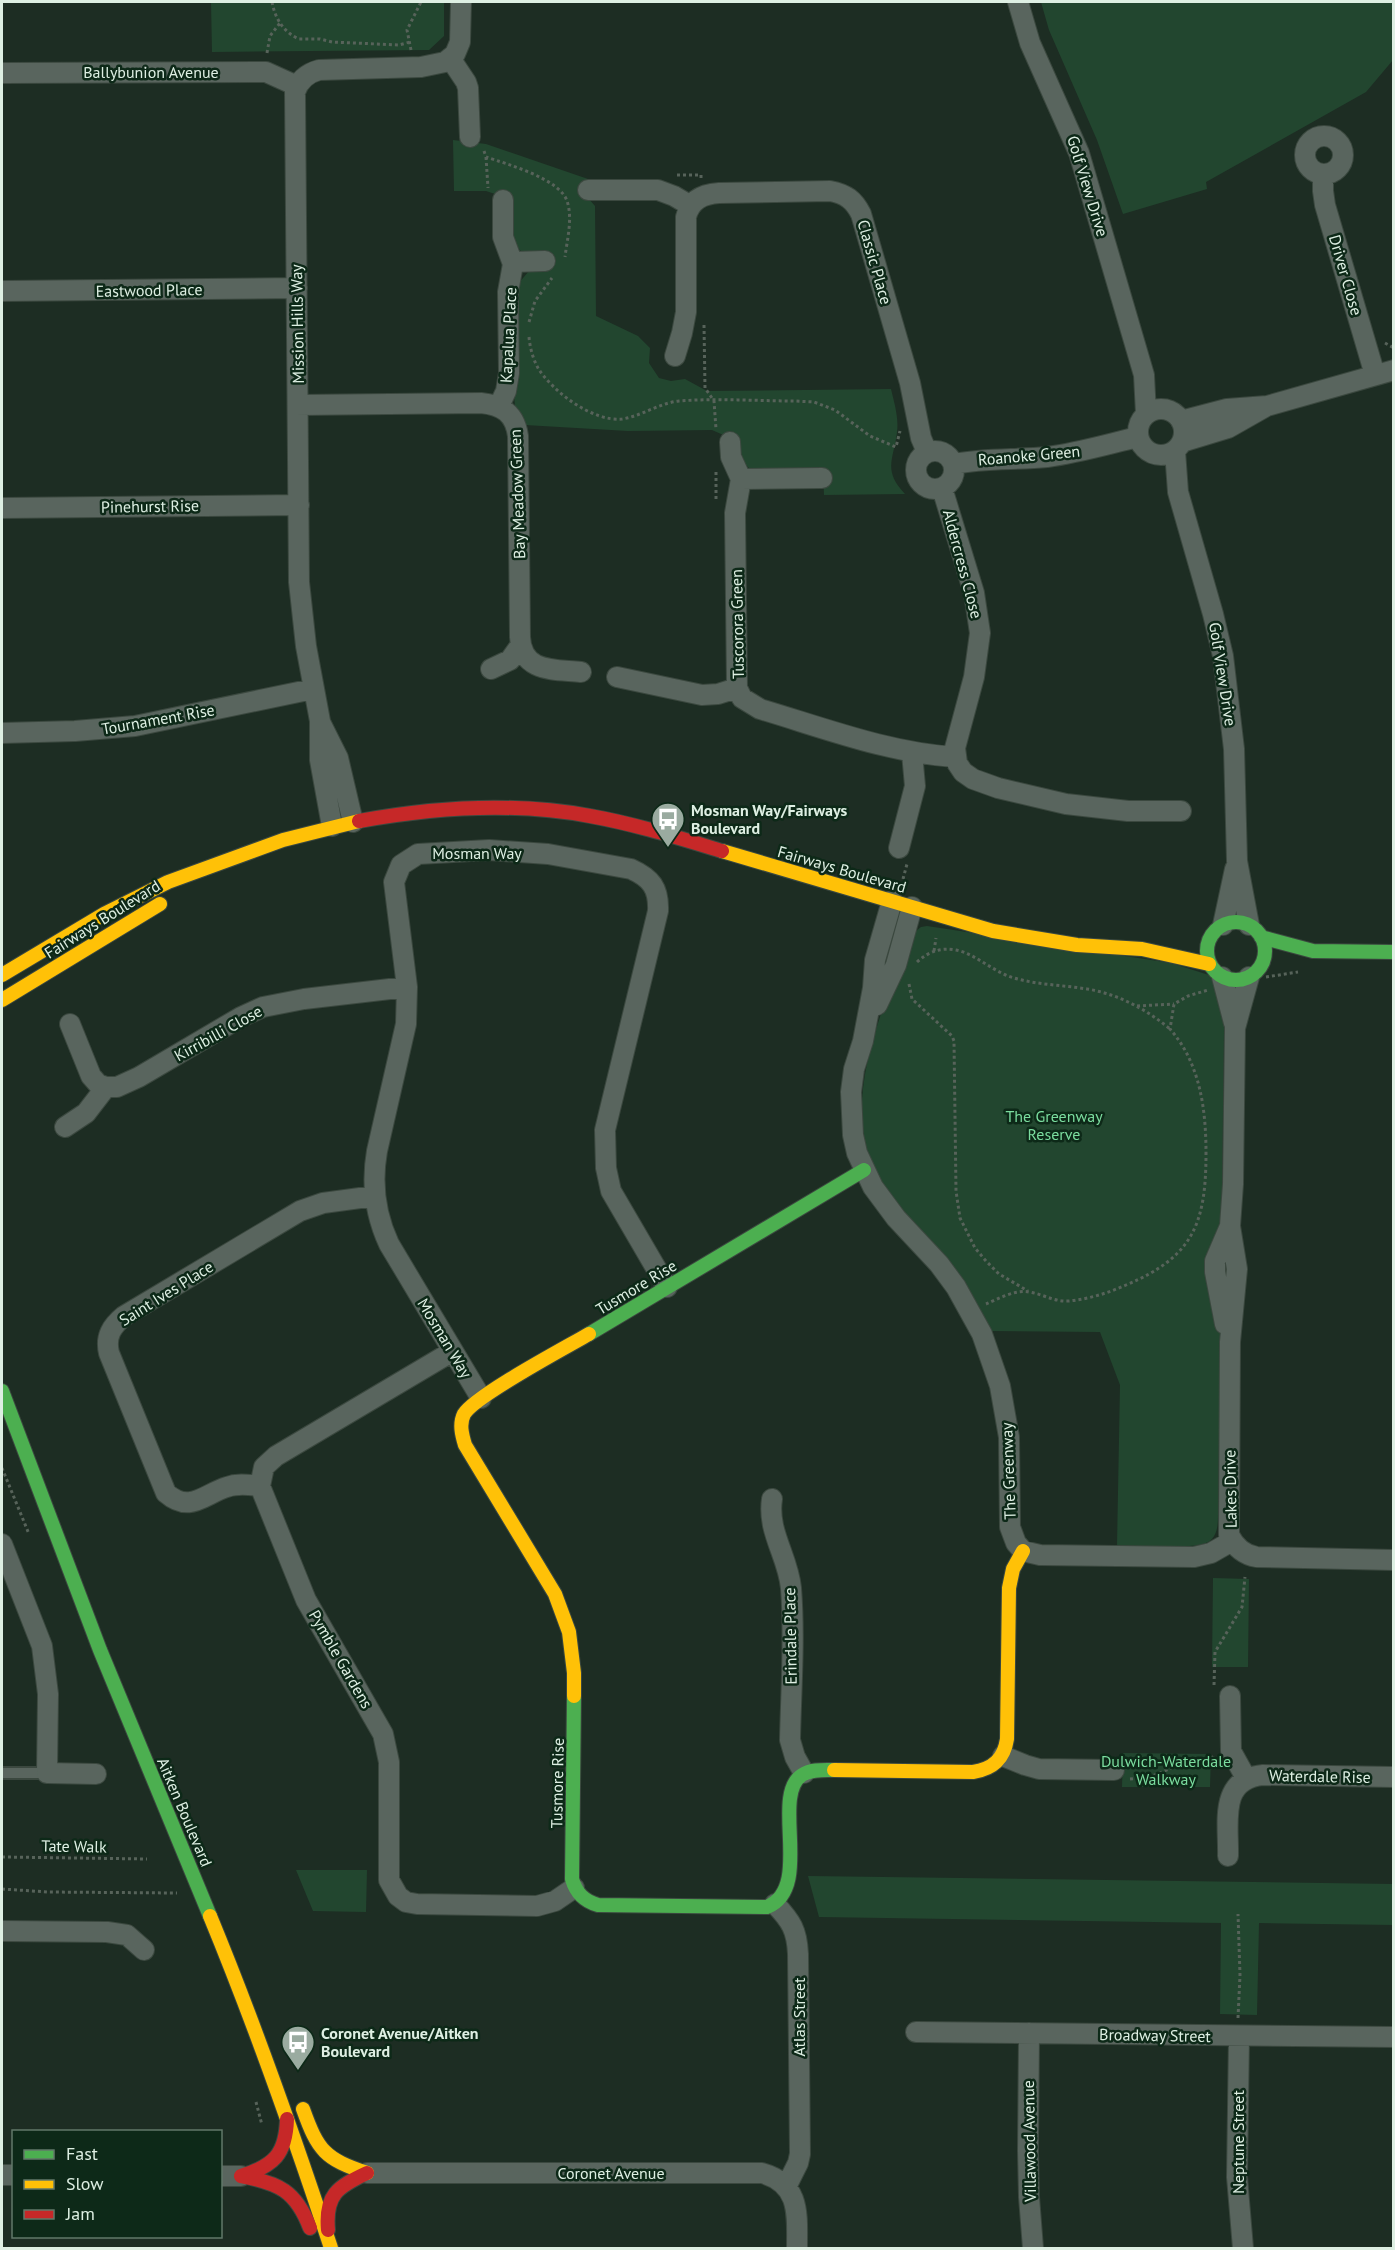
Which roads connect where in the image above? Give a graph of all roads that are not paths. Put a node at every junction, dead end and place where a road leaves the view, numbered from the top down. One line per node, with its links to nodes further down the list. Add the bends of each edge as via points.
1 (461, 2): 3 (street, via 459,48)
2 (1018, 2): 17 (street, Golf View Drive, via 1030,43 1079,153)
3 (450, 58): 5 (street, via 421,67 319,70 306,75); 6 (street, via 468,88)
4 (2, 74): 5 (street, Ballybunion Avenue, via 266,72)
5 (297, 86): 13 (street, Mission Hills Way)
6 (477, 144)
7 (1323, 174): 16 (street, Driver Close, via 1325,205)
8 (588, 190): 10 (street, via 658,190)
9 (495, 198): 11 (street, Kapalua Place)
10 (691, 206): 15 (street, via 686,225 685,323); 26 (street, Classic Place, via 700,197 719,193 830,191 852,200 865,225)
11 (513, 262): 12 (street); 19 (street, Kapalua Place, via 508,292 509,373)
12 (554, 266)
13 (297, 288): 14 (street, Eastwood Place); 18 (street, Mission Hills Way)
14 (2, 291)
15 (675, 356)
16 (1384, 372): 20 (street)
17 (1144, 375): 21 (street, Golf View Drive); 22 (street, Golf View Drive)
18 (298, 405): 19 (street, Bay Meadow Green); 31 (street, Mission Hills Way)
19 (499, 406): 33 (street, Bay Meadow Green, via 513,418 518,436)
20 (1267, 406): 22 (street); 25 (street, via 1228,428)
21 (1146, 414): 22 (street, via 1159,410); 23 (street)
22 (1173, 416): 25 (street, via 1184,435)
23 (1138, 437): 25 (street, via 1145,449); 27 (street, Roanoke Green, via 1074,453)
24 (730, 442): 29 (street, via 731,457)
25 (1171, 449): 47 (street, Golf View Drive, via 1178,492 1222,656 1234,749)
26 (927, 452): 27 (street, via 946,453); 30 (street, via 917,461 916,475 923,486)
27 (954, 464): 30 (street, via 951,481)
28 (822, 478): 29 (street)
29 (741, 479): 37 (street, Tuscorora Green, via 735,513)
30 (942, 488): 42 (street, Aldercress Close, via 974,593 980,633 974,677 956,739)
31 (299, 505): 32 (street, Pinehurst Rise); 38 (street, Mission Hills Way, via 299,582)
32 (2, 508)
33 (520, 646): 34 (street, via 510,660); 35 (street, via 525,657 537,665)
34 (491, 669)
35 (581, 672)
36 (617, 677): 37 (street, via 702,695)
37 (737, 688): 41 (street, Tuscorora Green, via 742,698 760,709)
38 (313, 689): 39 (street, Mission Hills Way); 40 (street, Tournament Rise, via 135,726)
39 (320, 721): 44 (street, Mission Hills Way, via 338,758); 45 (street, Mission Hills Way, via 320,760)
40 (2, 733)
41 (912, 753): 42 (street, Tuscorora Green); 46 (street, via 915,786)
42 (956, 757): 43 (street, via 963,772 973,779 1040,799 1096,808)
43 (1181, 811)
44 (353, 822): 45 (street, Fairways Boulevard); 49 (street, Fairways Boulevard, via 431,810 571,813 655,831)
45 (332, 826): 48 (street, Fairways Boulevard)
46 (899, 848)
47 (1237, 861): 51 (street, Golf View Drive); 52 (street, Golf View Drive)
48 (218, 864): 53 (street, Fairways Boulevard, via 167,882); 54 (street, Fairways Boulevard)
49 (892, 901): 50 (street, Fairways Boulevard); 63 (street, The Greenway, via 875,960)
50 (912, 907): 55 (street, Fairways Boulevard, via 1043,941); 63 (street, The Greenway, via 896,965)
51 (1217, 931): 52 (street, via 1232,922); 55 (street, Fairways Boulevard, via 1186,942); 59 (street, via 1207,946)
52 (1255, 931): 56 (street, Fairways Boulevard); 59 (street, via 1264,955)
53 (76, 932): 54 (street); 58 (street, Fairways Boulevard)
54 (87, 949): 61 (street, Fairways Boulevard)
55 (1142, 949): 59 (street, Fairways Boulevard)
56 (1313, 951): 57 (street, Fairways Boulevard); 59 (street, Fairways Boulevard)
57 (1394, 952)
58 (2, 975)
59 (1235, 977): 74 (street, Lakes Drive, via 1233,1184 1230,1226 1215,1261 1230,1342 1228,1524)
60 (406, 987): 64 (street, Kirribilli Close, via 263,1007 128,1083); 67 (street, Mosman Way, via 406,1024 377,1151); 68 (street, Mosman Way, via 394,882 401,865 418,854 489,850 548,854 631,869 651,880 656,888 658,911 605,1130 604,1149 611,1191)
61 (2, 1000)
62 (70, 1024): 64 (street, via 92,1076)
63 (863, 1041): 66 (street, The Greenway, via 854,1069 850,1111)
64 (106, 1087): 65 (street, via 86,1113)
65 (64, 1127)
66 (864, 1170): 68 (street, Tusmore Rise); 76 (street, The Greenway, via 881,1200 939,1264 982,1334 1000,1386 1009,1437 1010,1527)
67 (375, 1196): 69 (street, Mosman Way, via 389,1244); 72 (street, Saint Ives Place, via 323,1203 300,1211 124,1316 110,1331 107,1346 111,1358 166,1493 178,1501 193,1502 228,1486)
68 (667, 1287): 71 (street, Tusmore Rise)
69 (453, 1351): 71 (street, Mosman Way); 72 (street, via 276,1456 264,1467)
70 (2, 1391): 92 (street, Aitken Boulevard, via 100,1650)
71 (481, 1398): 88 (street, Tusmore Rise, via 469,1406 462,1418 465,1445 555,1594 573,1652)
72 (260, 1486): 88 (street, Pymble Gardens, via 302,1591 383,1734 389,1762 388,1870 398,1896 417,1904 537,1906 555,1901)
73 (772, 1499): 83 (street, Erindale Place, via 771,1521 786,1568 792,1604 790,1740)
74 (1232, 1541): 76 (street, via 1194,1557 1040,1555); 77 (street, Lakes Drive, via 1243,1552 1257,1557)
75 (2, 1544): 82 (street, via 42,1646 48,1694)
76 (1023, 1551): 79 (street, via 1010,1578 1007,1739)
77 (1394, 1560)
78 (1222, 1694): 86 (street, Waterdale Rise, via 1231,1751)
79 (1003, 1756): 80 (street, via 1040,1768); 83 (street, via 990,1768 973,1772)
80 (1113, 1770)
81 (2, 1773): 82 (lane)
82 (47, 1773): 84 (street)
83 (804, 1773): 89 (street, via 791,1790 787,1882)
84 (96, 1774)
85 (1394, 1777): 86 (street, Waterdale Rise)
86 (1246, 1778): 87 (street, Waterdale Rise, via 1230,1797)
87 (1228, 1856)
88 (574, 1888): 89 (street, via 585,1901 604,1906 756,1908)
89 (775, 1904): 103 (street, Atlas Street, via 797,1935 799,2138)
90 (2, 1931): 91 (street, via 107,1932 127,1935)
91 (144, 1950)
92 (246, 2003): 97 (street); 99 (street, Aitken Boulevard)
93 (1238, 2028): 95 (street, Broadway Street); 96 (street, Broadway Street); 108 (street, Neptune Street, via 1237,2177)
94 (916, 2032): 95 (street, Broadway Street)
95 (1029, 2033): 107 (street, Villawood Avenue, via 1028,2186)
96 (1394, 2037)
97 (277, 2052)
98 (297, 2093): 100 (street, via 320,2149 339,2164)
99 (287, 2117): 102 (street, via 286,2142 275,2161); 105 (street, Aitken Boulevard)
100 (367, 2173): 103 (street, Coronet Avenue, via 762,2173); 105 (street, via 344,2183 333,2193 326,2215)
101 (222, 2176): 102 (street)
102 (241, 2176): 104 (street, via 269,2181 291,2193 299,2202)
103 (780, 2182): 106 (street, via 793,2196 796,2207)
104 (313, 2238)
105 (330, 2246)
106 (797, 2248)
107 (1033, 2248)
108 (1243, 2248)

